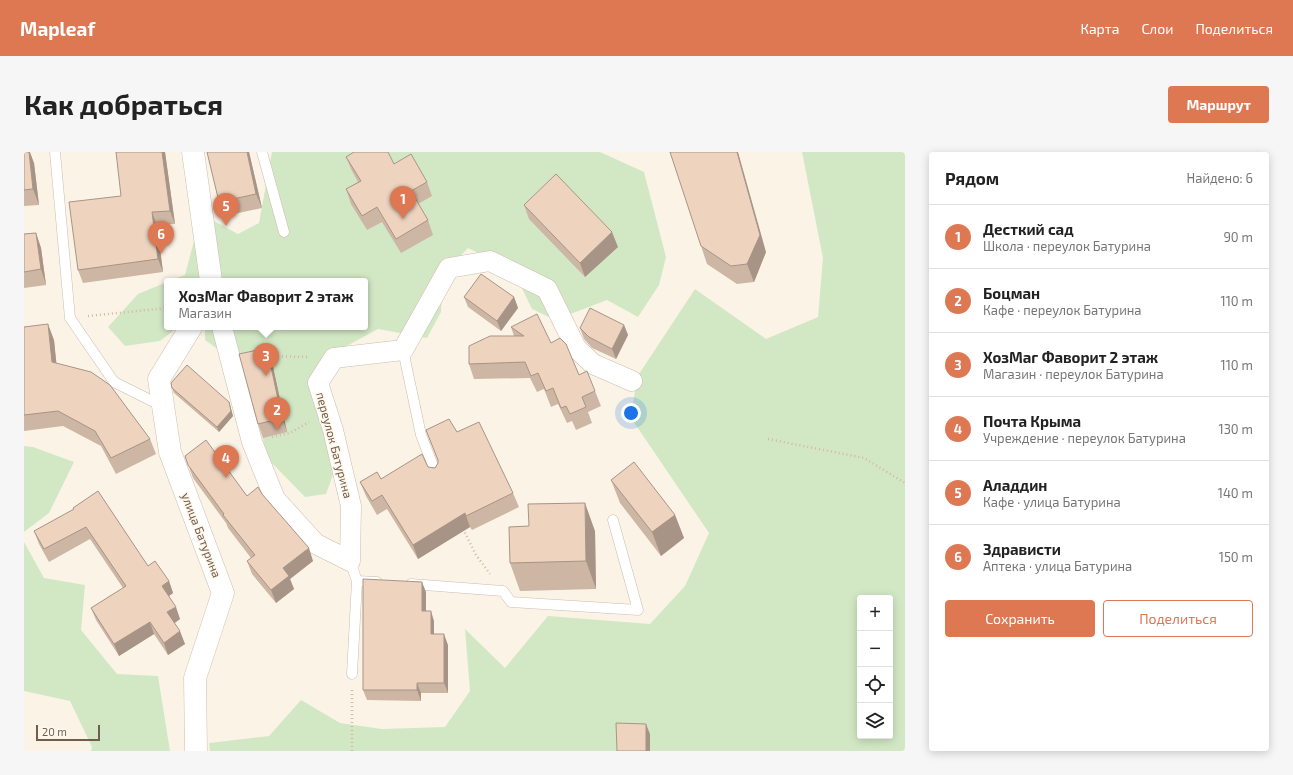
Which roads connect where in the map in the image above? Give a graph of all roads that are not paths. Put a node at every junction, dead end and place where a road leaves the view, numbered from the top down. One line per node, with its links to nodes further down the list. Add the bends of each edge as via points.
1 (55, 152): 10 (lane, via 70,318 114,382)
2 (193, 152): 5 (street)
3 (262, 152): 4 (lane)
4 (284, 232)
5 (211, 278)
6 (189, 330): 10 (street, улица Батурина, via 159,379)
7 (223, 330): 13 (street, via 252,442 275,499 316,544)
8 (403, 350): 9 (street, via 449,268 490,261 547,288 576,348 593,364); 11 (lane, via 421,435); 13 (street, переулок Батурина, via 334,358 318,383 351,506)
9 (632, 382)
10 (164, 408): 18 (street, улица Батурина, via 170,452 223,593 195,678)
11 (437, 476)
12 (613, 520): 16 (lane, via 638,610 511,602 503,591)
13 (350, 561): 14 (lane)
14 (357, 581): 15 (lane); 17 (lane)
15 (388, 583)
16 (404, 584)
17 (352, 674)
18 (196, 751)

